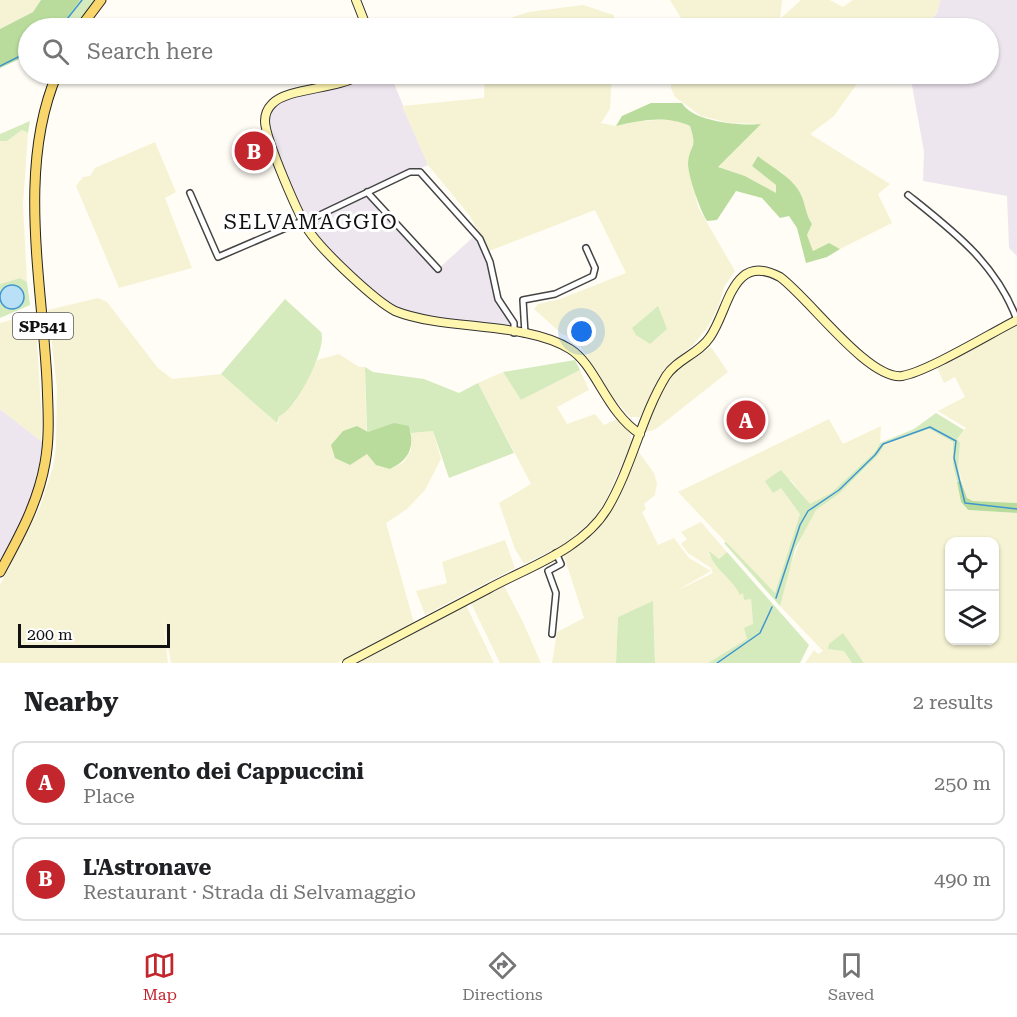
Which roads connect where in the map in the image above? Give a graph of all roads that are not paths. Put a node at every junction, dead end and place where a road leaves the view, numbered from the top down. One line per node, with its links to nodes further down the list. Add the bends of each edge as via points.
1 (101, 0): 3 (main road)
2 (356, 0): 4 (main road)
3 (88, 18)
4 (363, 18)
5 (54, 84): 18 (main road, SP541, via 40,127 35,176 48,398 47,446 33,508)
6 (335, 84): 10 (main road, via 282,98 266,113 266,130)
7 (367, 192): 10 (street); 12 (street); 14 (street, via 412,171 423,174 480,239 498,298 514,323)
8 (190, 193): 10 (street, via 219,257)
9 (908, 195): 13 (street, via 977,254 1001,286)
10 (303, 222): 14 (main road, via 317,242 392,310)
11 (586, 248): 15 (street, via 595,268 593,276 555,294 523,300)
12 (438, 269)
13 (1017, 320): 16 (main road, via 914,372 890,375 869,364 785,280 767,272 748,274 733,285 708,340 669,372)
14 (514, 333): 15 (main road)
15 (525, 334): 16 (main road, via 552,340 576,353 615,411)
16 (640, 434): 17 (main road, via 604,514 586,534)
17 (556, 553): 19 (street, via 561,564 548,571 556,593); 20 (main road)
18 (0, 573)
19 (552, 634)
20 (346, 663)

